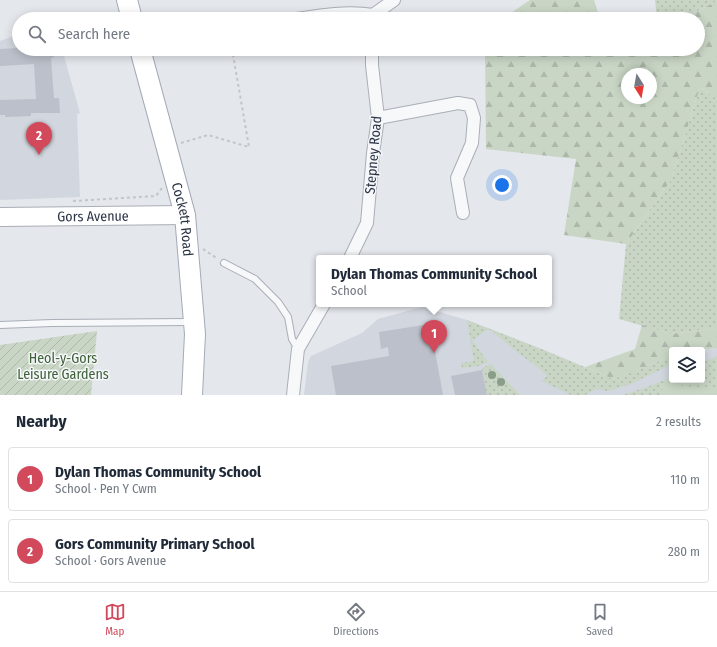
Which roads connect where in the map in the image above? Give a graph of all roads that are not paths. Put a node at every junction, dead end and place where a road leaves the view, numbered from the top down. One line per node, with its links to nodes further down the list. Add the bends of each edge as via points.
1 (127, 0): 3 (main road)
2 (394, 0): 4 (street)
3 (130, 12)
4 (379, 12)
5 (142, 56): 9 (main road, Cockett Road)
6 (372, 56): 7 (street, Stepney Road)
7 (378, 118): 8 (street, via 458,103 470,105 474,118 472,143 457,178); 11 (street, Stepney Road, via 367,223)
8 (463, 213)
9 (185, 215): 10 (street, Gors Avenue); 14 (main road, Cockett Road)
10 (0, 217)
11 (351, 255)
12 (224, 262): 16 (lane, via 255,279 278,302 288,317 292,339)
13 (322, 307): 16 (street)
14 (194, 322): 15 (lane); 17 (main road, Cockett Road)
15 (0, 325)
16 (298, 349): 18 (street)
17 (192, 395)
18 (293, 395)

